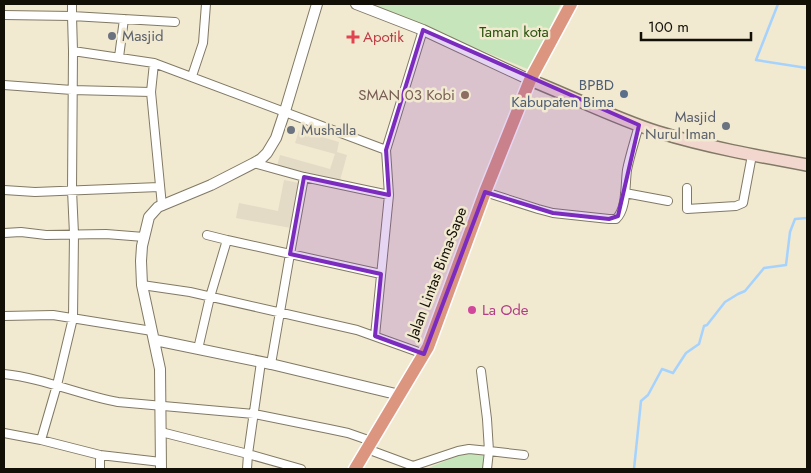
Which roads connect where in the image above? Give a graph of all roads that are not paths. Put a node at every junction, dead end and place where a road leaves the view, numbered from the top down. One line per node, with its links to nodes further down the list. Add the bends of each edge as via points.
1 (72, 4): 7 (street)
2 (206, 4): 14 (street, via 203,43)
3 (317, 4): 19 (street)
4 (356, 4): 10 (street)
5 (571, 4): 15 (highway, Jalan Lintas Bima-Sape)
6 (4, 15): 7 (street)
7 (72, 16): 8 (street); 11 (street)
8 (124, 19): 9 (street); 12 (street)
9 (175, 22)
10 (423, 30): 15 (street); 21 (street)
11 (74, 51): 12 (street); 17 (street)
12 (119, 58): 13 (street)
13 (154, 63): 14 (street); 18 (street)
14 (192, 76): 19 (street)
15 (530, 80): 20 (main road); 30 (highway, Jalan Lintas Bima-Sape)
16 (4, 85): 17 (street)
17 (72, 90): 18 (street); 29 (street)
18 (152, 92): 26 (street)
19 (285, 111): 21 (street); 23 (street, via 276,138 261,159)
20 (639, 125): 22 (main road); 31 (street, via 627,170)
21 (386, 150): 32 (street)
22 (752, 154): 24 (main road); 27 (street, via 743,203 687,209)
23 (254, 163): 25 (street); 34 (street)
24 (807, 165)
25 (304, 177): 32 (street); 40 (street)
26 (159, 187): 29 (street); 34 (street)
27 (687, 188)
28 (4, 190): 29 (street)
29 (72, 190): 36 (street)
30 (485, 192): 31 (street, via 553,213 613,220 620,214); 50 (highway, Jalan Lintas Bima-Sape)
31 (625, 193): 33 (street)
32 (389, 195): 41 (street)
33 (668, 201)
34 (162, 206): 38 (street, via 148,217)
35 (4, 233): 36 (street)
36 (74, 234): 38 (street); 46 (street)
37 (207, 235): 39 (street)
38 (144, 237): 42 (street, via 140,261)
39 (226, 240): 40 (street); 43 (street)
40 (290, 254): 41 (street); 44 (street)
41 (381, 274): 48 (street)
42 (142, 285): 43 (street); 47 (street)
43 (210, 297): 44 (street); 49 (street)
44 (281, 312): 48 (street); 51 (street)
45 (4, 316): 46 (street)
46 (73, 318): 47 (street); 54 (street)
47 (153, 336): 49 (street); 56 (street, via 160,369)
48 (375, 336): 50 (street)
49 (198, 349): 51 (street)
50 (424, 354): 55 (highway, Jalan Lintas Bima-Sape)
51 (266, 363): 55 (street); 57 (street)
52 (481, 371): 62 (street)
53 (4, 374): 54 (street)
54 (56, 385): 56 (street, via 106,400); 60 (street)
55 (400, 395): 61 (highway, Jalan Lintas Bima-Sape)
56 (161, 405): 57 (street); 59 (street)
57 (254, 414): 61 (street, via 348,433); 63 (street)
58 (4, 432): 60 (street)
59 (161, 432): 63 (street); 66 (street)
60 (41, 440): 64 (street)
61 (369, 445): 62 (street, via 413,466 458,451); 70 (highway, Jalan Lintas Bima-Sape)
62 (489, 451): 65 (street); 71 (street)
63 (248, 454): 68 (street); 69 (street)
64 (100, 455): 66 (street); 67 (street)
65 (524, 455)
66 (161, 466)
67 (100, 469)
68 (247, 469)
69 (301, 469)
70 (355, 469)
71 (487, 469)

